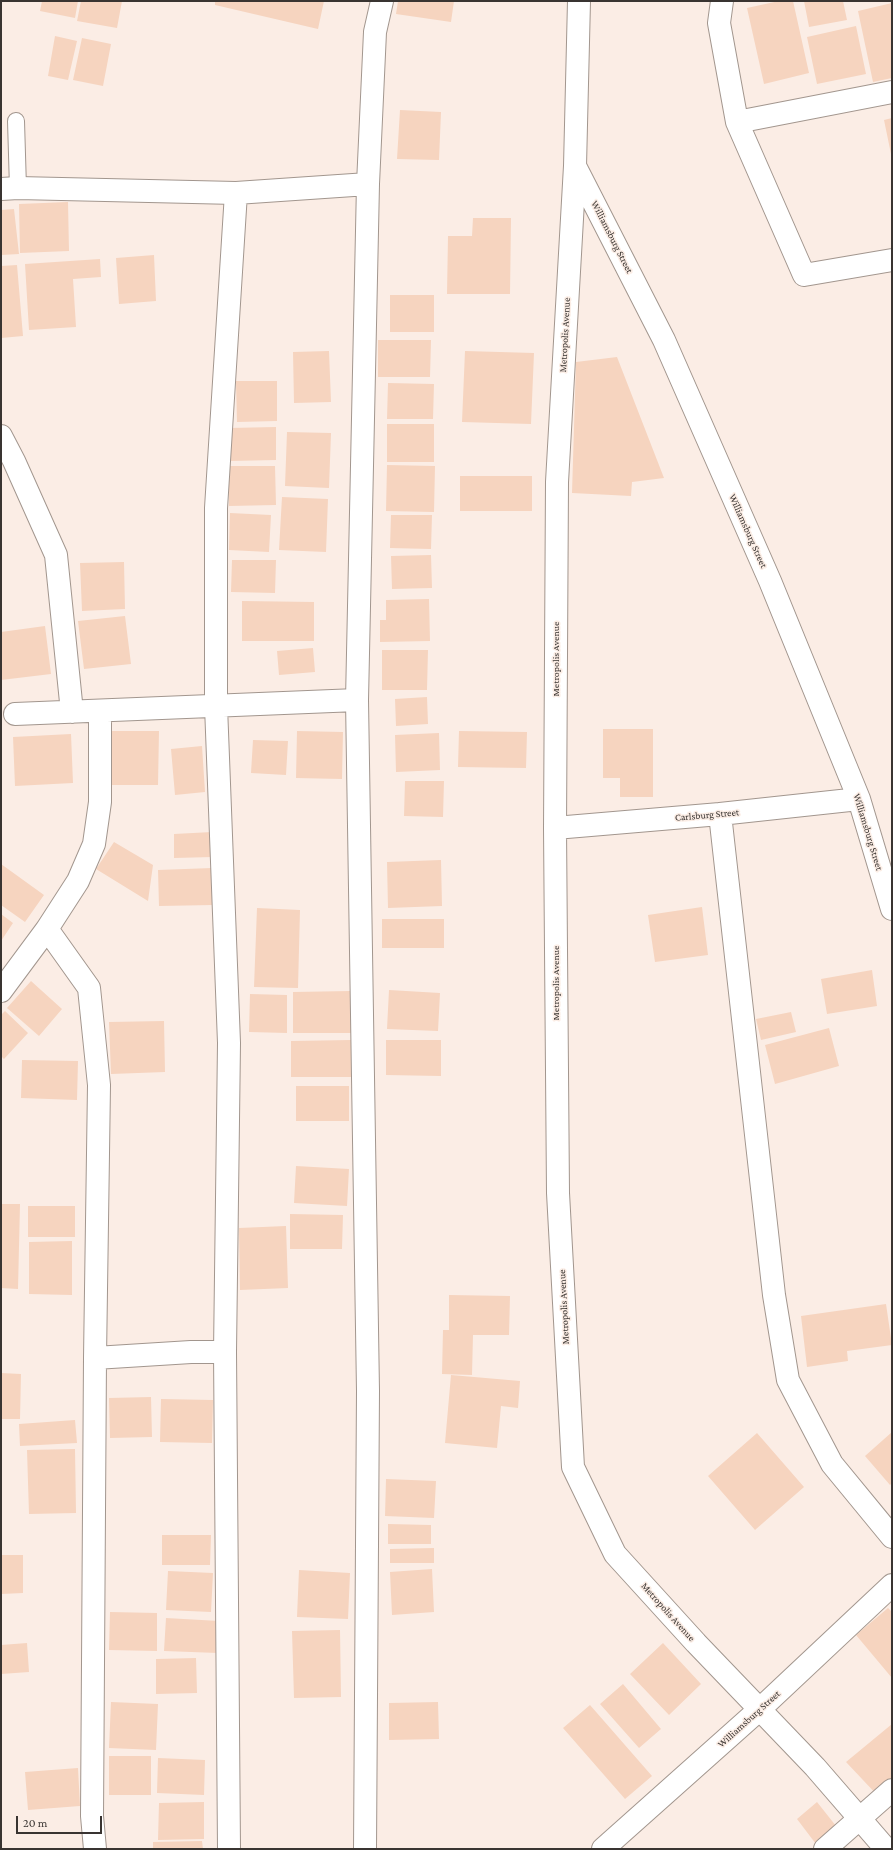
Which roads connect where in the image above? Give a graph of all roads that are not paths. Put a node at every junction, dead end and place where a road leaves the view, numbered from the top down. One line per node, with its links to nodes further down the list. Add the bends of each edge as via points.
1 (382, 1): 8 (street, via 375,32)
2 (579, 1): 7 (street, Metropolis Avenue)
3 (722, 1): 6 (street, via 719,23)
4 (892, 92): 6 (street)
5 (16, 121): 9 (lane)
6 (737, 122): 11 (street, via 804,275)
7 (575, 166): 18 (street, Williamsburg Street, via 664,340 770,581); 20 (street, Metropolis Avenue, via 557,482)
8 (368, 184): 10 (street); 13 (street)
9 (9, 189): 10 (street)
10 (236, 193): 14 (street, via 216,508)
11 (892, 260)
12 (1, 436): 16 (street, via 56,555)
13 (357, 700): 14 (street); 33 (street, via 368,1391)
14 (216, 706): 15 (street); 24 (street, via 229,1043)
15 (100, 711): 16 (street); 22 (street, via 100,802 94,844 78,881)
16 (72, 712): 17 (street)
17 (15, 714)
18 (860, 799): 19 (street, Carlsburg Street); 21 (street, Williamsburg Street)
19 (720, 814): 20 (street, Carlsburg Street); 26 (street, via 774,1295 788,1380 832,1464)
20 (555, 828): 28 (street, Metropolis Avenue, via 558,1193 573,1467 615,1554)
21 (892, 909)
22 (47, 929): 23 (street); 25 (street, via 89,988 99,1085)
23 (1, 991)
24 (226, 1352): 25 (street); 32 (street)
25 (95, 1358): 31 (street, via 92,1816)
26 (892, 1537)
27 (892, 1585): 28 (street, Williamsburg Street)
28 (760, 1709): 30 (street, Metropolis Avenue); 34 (street, Williamsburg Street)
29 (892, 1790): 30 (street)
30 (859, 1818): 35 (street); 36 (street, Metropolis Avenue)
31 (96, 1849)
32 (229, 1849)
33 (364, 1849)
34 (603, 1849)
35 (826, 1849)
36 (886, 1849)

